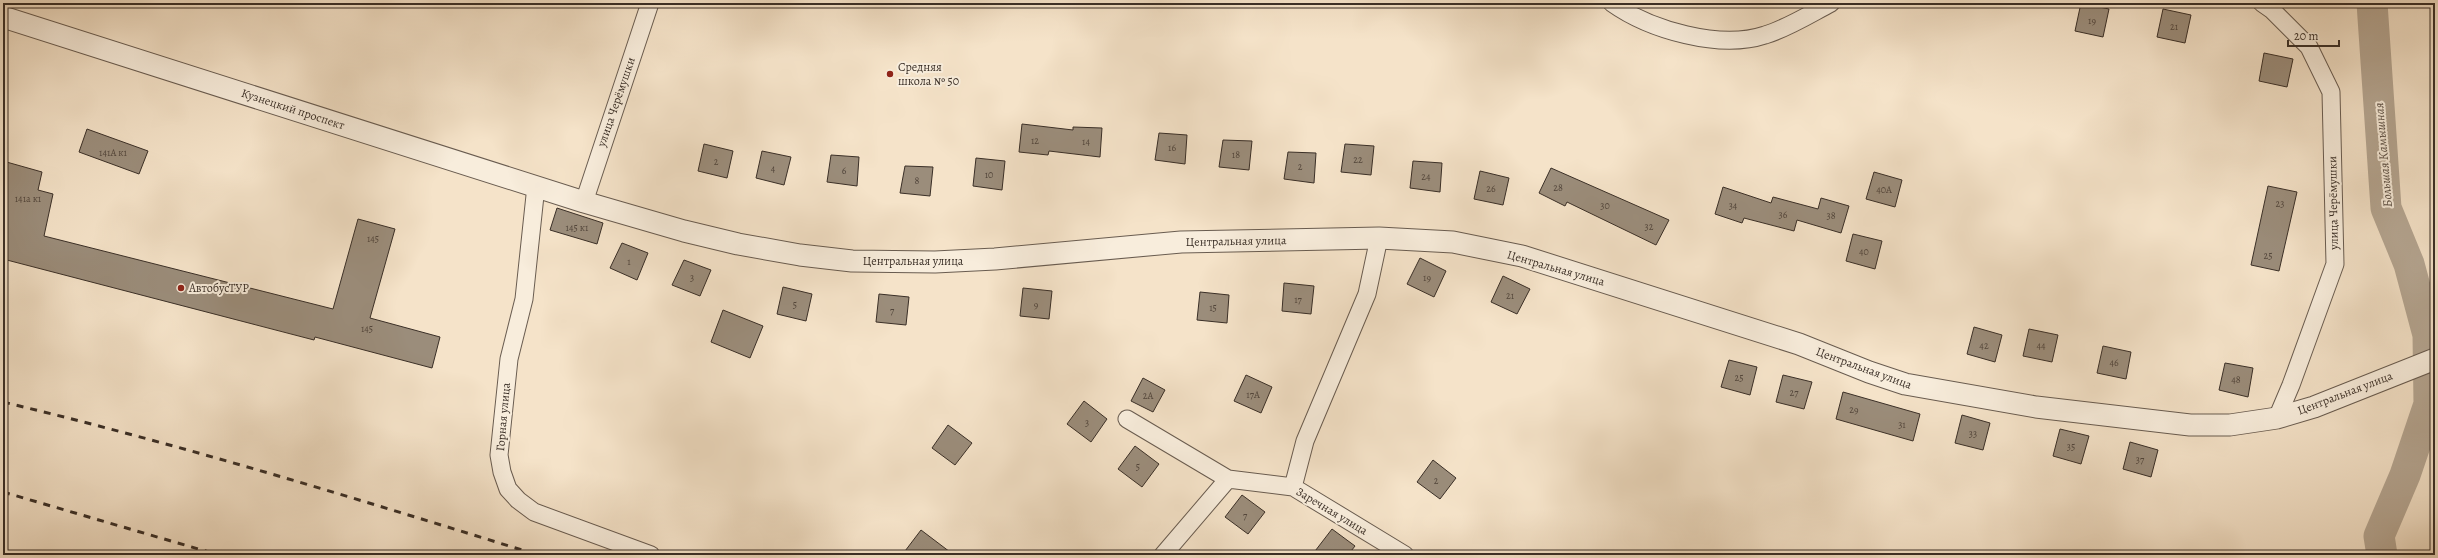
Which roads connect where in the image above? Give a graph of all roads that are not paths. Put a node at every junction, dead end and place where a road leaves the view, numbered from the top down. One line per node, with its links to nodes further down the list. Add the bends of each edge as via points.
1 (650, 3): 7 (street, улица Черёмушки)
2 (1612, 3): 3 (street, via 1629,15 1691,36 1739,41 1765,35)
3 (1831, 3)
4 (2262, 3): 11 (street, улица Черёмушки, via 2309,47 2331,92 2334,264 2291,385)
5 (3, 17): 6 (street, Кузнецкий проспект)
6 (536, 186): 7 (street, Кузнецкий проспект); 14 (street, Горная улица, via 524,299 510,359 502,424 499,455 502,472 508,489 534,512)
7 (584, 202): 8 (street, Центральная улица, via 738,244 852,261 935,262 1182,242)
8 (1379, 238): 11 (street, Центральная улица, via 1453,242 1522,256 1799,344 1869,372 1934,391 2036,407 2190,425 2230,425); 13 (street, via 1367,294 1305,441)
9 (2435, 360): 11 (street, Центральная улица, via 2314,407)
10 (1127, 418): 12 (street, Заречная улица)
11 (2276, 418)
12 (1228, 479): 13 (street, Заречная улица); 15 (street)
13 (1294, 487): 16 (street, Заречная улица)
14 (651, 555)
15 (1163, 555)
16 (1405, 555)

